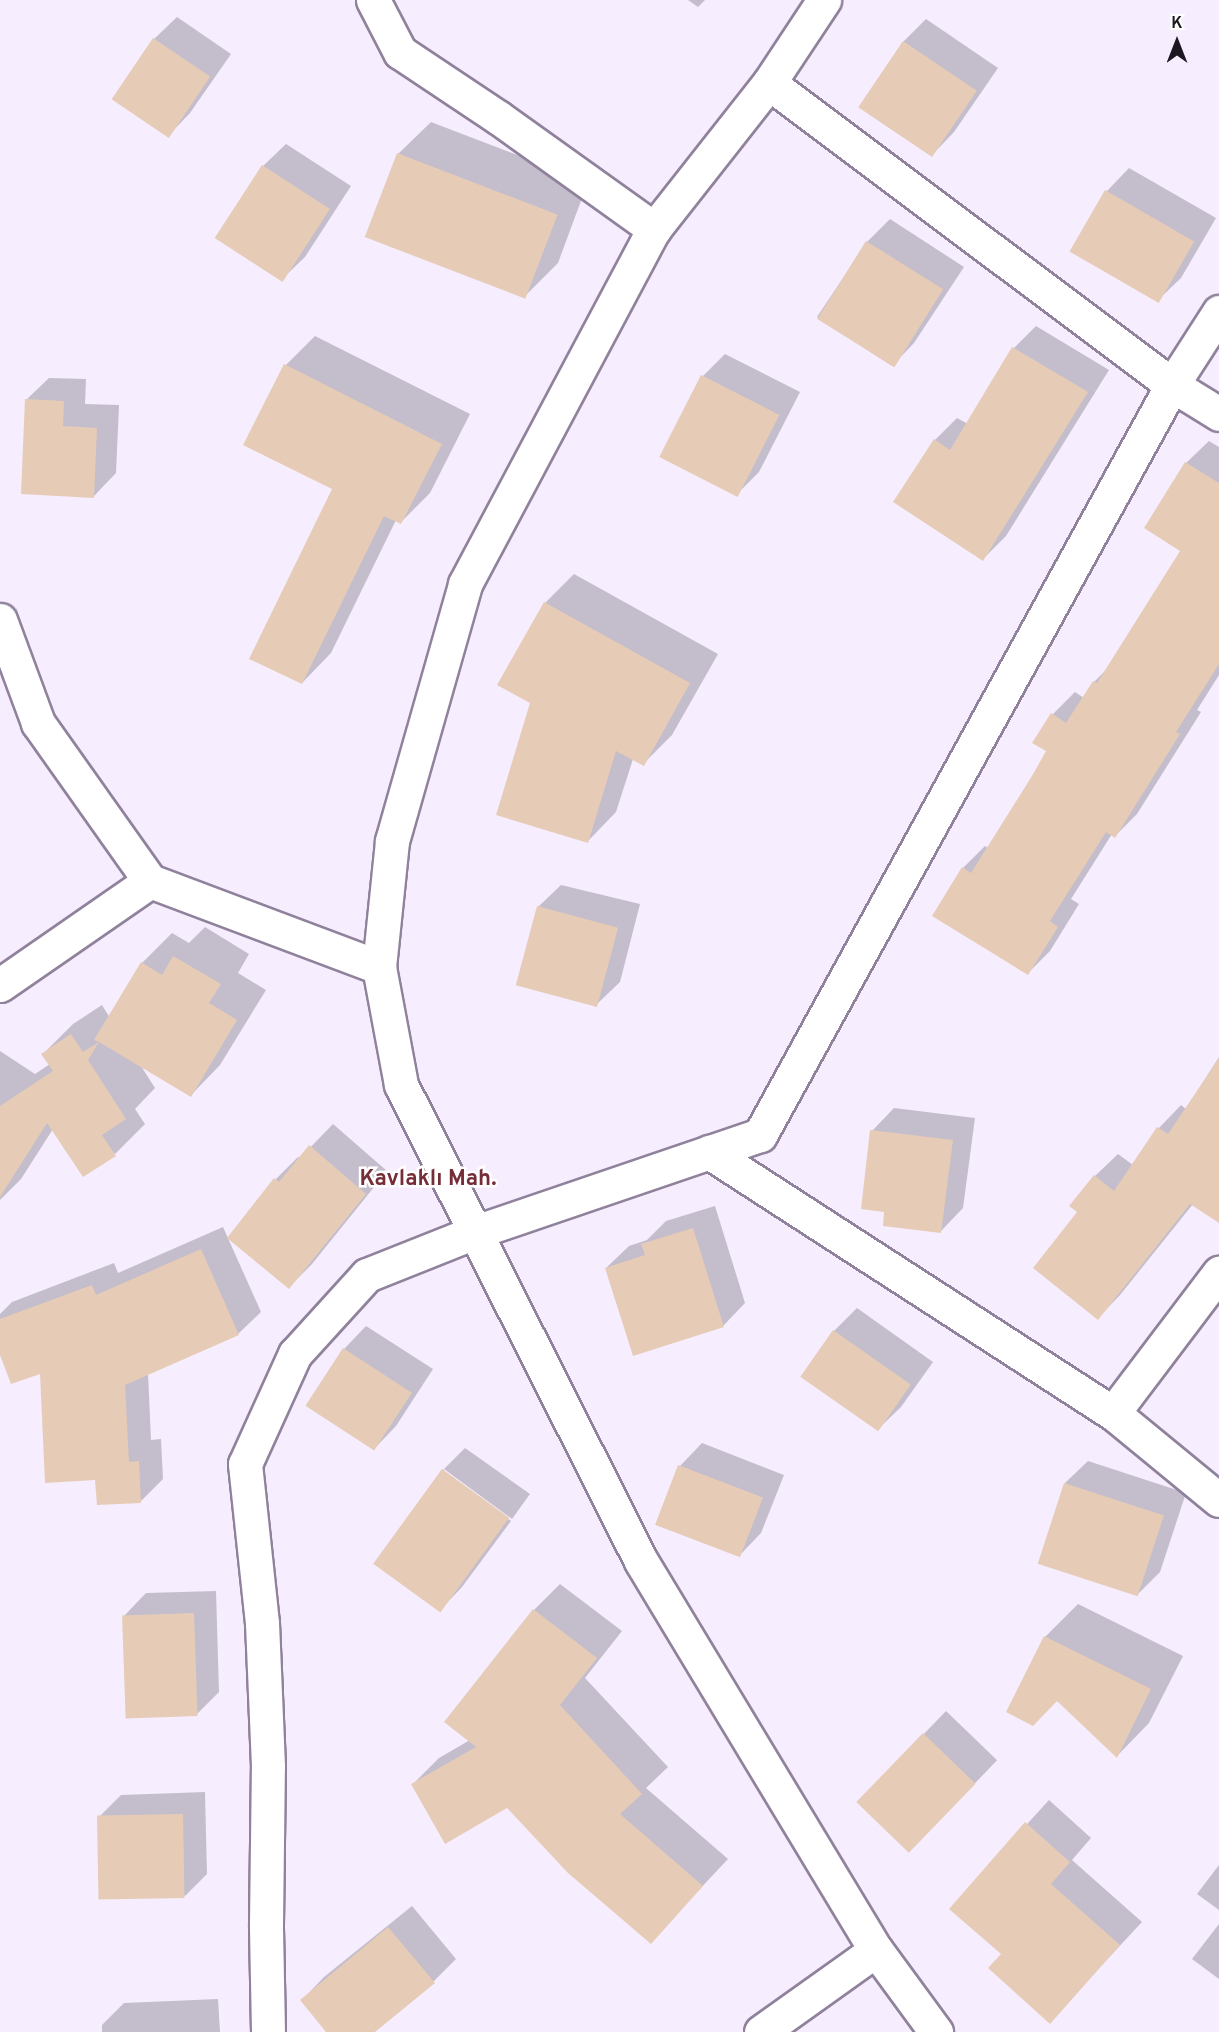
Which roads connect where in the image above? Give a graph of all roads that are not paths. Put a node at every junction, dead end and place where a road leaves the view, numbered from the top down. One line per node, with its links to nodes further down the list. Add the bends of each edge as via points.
1 (373, 0): 4 (street, via 400,52)
2 (824, 0): 3 (street)
3 (769, 83): 4 (street); 6 (street)
4 (654, 229): 10 (street, via 465,584 392,841)
5 (1219, 312): 6 (street)
6 (1172, 386): 7 (street); 12 (street, via 760,1135)
7 (1219, 414)
8 (0, 620): 9 (street, via 38,723)
9 (150, 881): 10 (street); 11 (street)
10 (378, 967): 13 (street, via 401,1086)
11 (0, 984)
12 (709, 1152): 13 (street); 15 (street)
13 (475, 1232): 17 (street, via 641,1561); 18 (street, via 367,1275 296,1354 245,1464 262,1623 268,1754)
14 (1219, 1273): 15 (street)
15 (1113, 1413): 16 (street)
16 (1219, 1500)
17 (876, 1950): 19 (street); 20 (street)
18 (268, 2032)
19 (761, 2032)
20 (936, 2032)

